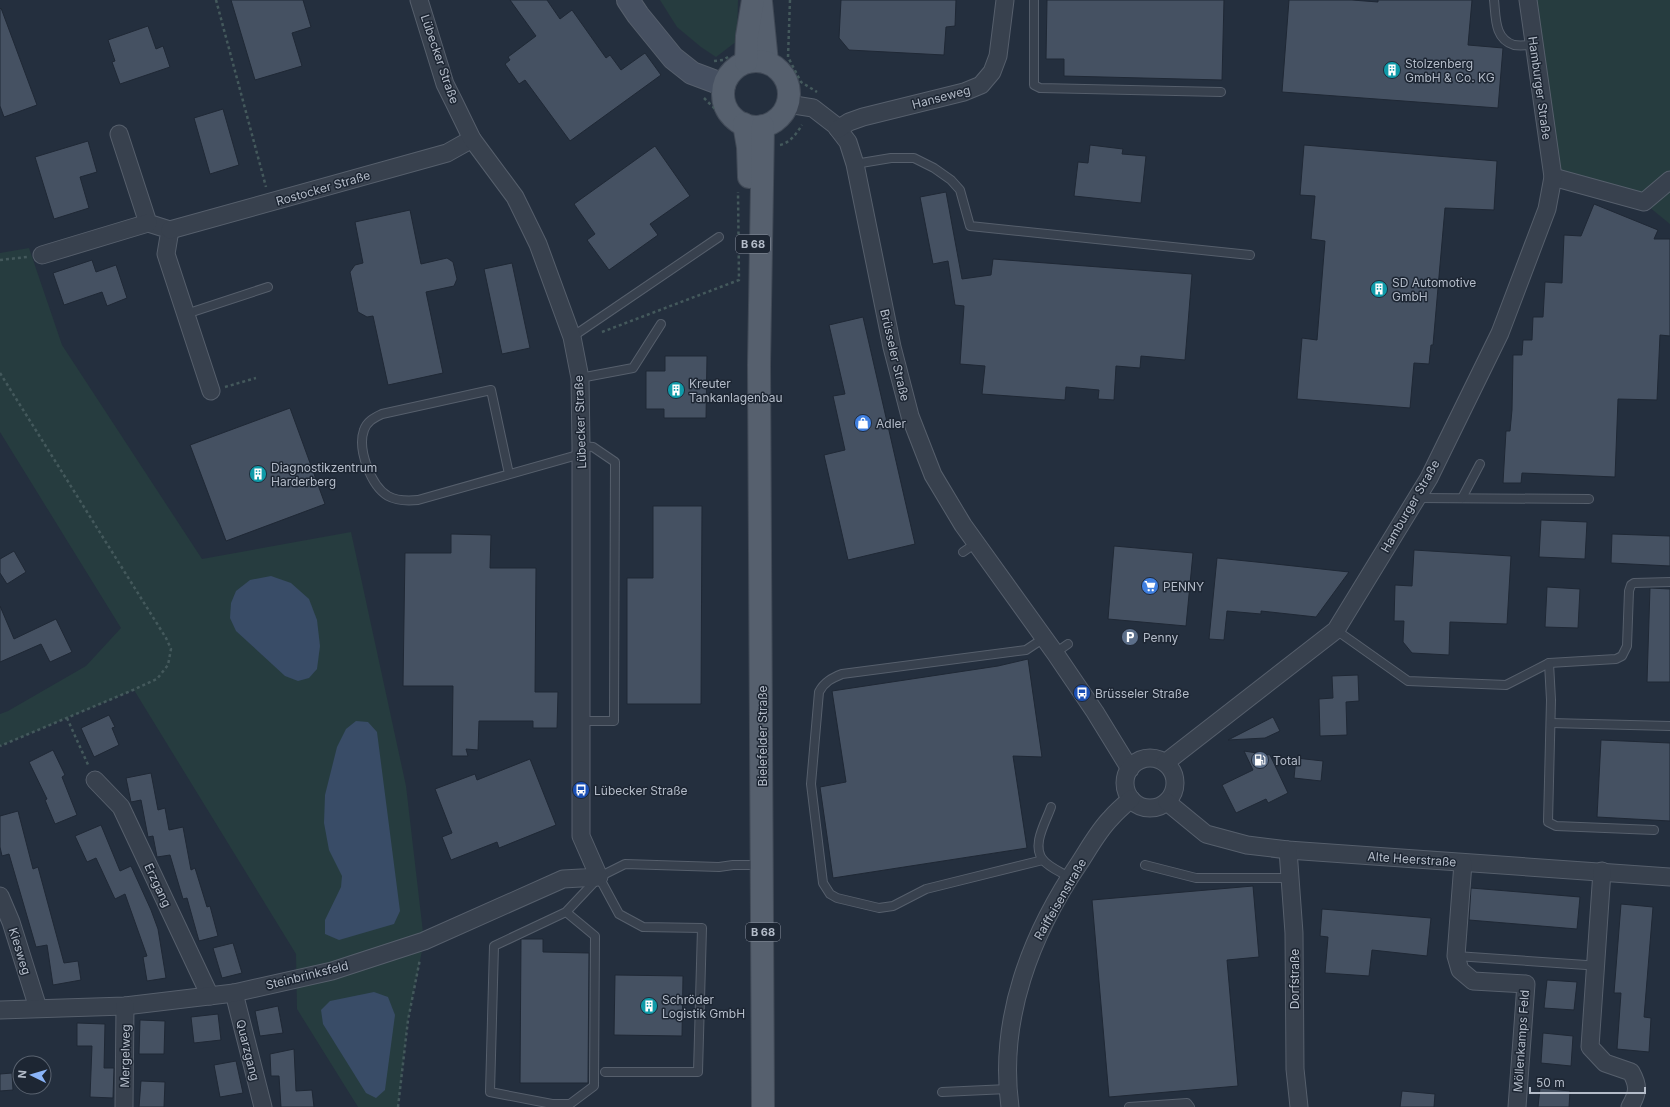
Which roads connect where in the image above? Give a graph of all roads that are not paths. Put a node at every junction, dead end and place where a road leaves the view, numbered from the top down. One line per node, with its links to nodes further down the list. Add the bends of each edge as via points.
1 (419, 0): 17 (street, Lübecker Straße, via 446,84)
2 (628, 0): 11 (street, via 673,58 692,73)
3 (753, 0): 10 (main road, via 747,36)
4 (760, 0): 10 (main road)
5 (1005, 0): 15 (street, Hanseweg, via 998,56 992,72 981,85 964,92 863,117)
6 (1034, 0): 12 (lane, via 1034,85 1040,88)
7 (1494, 0): 9 (lane, via 1498,31 1502,37 1514,45)
8 (1528, 0): 9 (street, Hamburger Straße)
9 (1533, 45): 19 (street, Hamburger Straße)
10 (756, 62): 11 (main road, via 736,68); 13 (main road, via 776,67 783,74 788,83)
11 (724, 85): 14 (main road, via 724,100 729,113)
12 (1221, 92)
13 (788, 104): 14 (main road, via 778,118); 15 (street, Brüsseler Straße, via 813,108)
14 (745, 124): 55 (main road, Bielefelder Straße / B 68, via 759,365)
15 (838, 129): 18 (street, Brüsseler Straße, via 848,142)
16 (119, 134): 21 (street)
17 (472, 139): 22 (street, Rostocker Straße, via 447,153); 29 (street, Lübecker Straße, via 515,197)
18 (856, 164): 25 (lane, via 891,158 914,158 934,168 960,190 970,226); 40 (street, Brüsseler Straße, via 892,347 910,416 933,475 963,525 970,548)
19 (1553, 177): 20 (street, via 1644,202); 35 (street, Hamburger Straße, via 1547,209 1500,333)
20 (1670, 180)
21 (148, 224): 22 (street); 24 (street)
22 (170, 230): 27 (street, via 166,254)
23 (719, 237): 29 (lane)
24 (42, 255)
25 (1250, 255)
26 (268, 287): 27 (lane)
27 (186, 314): 31 (street)
28 (660, 324): 30 (lane, via 633,368)
29 (578, 333): 30 (street, Lübecker Straße)
30 (580, 378): 32 (street, Lübecker Straße)
31 (211, 391)
32 (581, 450): 34 (lane); 42 (street, Lübecker Straße); 42 (lane, via 593,447 615,462 615,470 614,721)
33 (1480, 464): 36 (lane)
34 (509, 474): 34 (lane, via 418,500 404,501 389,497 377,487 369,474 362,443 364,430 370,420 382,414 491,390)
35 (1417, 498): 36 (lane); 39 (street, Hamburger Straße)
36 (1462, 498): 37 (lane)
37 (1589, 500)
38 (1670, 582): 41 (lane, via 1631,585 1627,646 1622,656 1616,659)
39 (1336, 630): 41 (lane, via 1408,681 1506,685); 45 (street, Hamburger Straße)
40 (1044, 638): 46 (street, Brüsseler Straße, via 1061,648 1095,712); 53 (lane, via 1026,650 842,674 832,678 822,685 818,692 811,784 823,882 830,894 837,898 880,908 893,906 926,888)
41 (1549, 663): 43 (lane)
42 (581, 721): 58 (street, Lübecker Straße, via 581,836)
43 (1551, 723): 44 (lane); 51 (lane, via 1548,822 1556,826)
44 (1670, 726)
45 (1165, 763): 46 (street, via 1149,758); 49 (street, via 1171,768 1176,782 1175,790)
46 (1135, 764): 48 (street, via 1126,776 1125,784)
47 (95, 780): 67 (street, Erzgang, via 121,807)
48 (1131, 800): 49 (street, via 1144,808 1160,807); 60 (street, Raiffeisenstraße, via 1110,818)
49 (1167, 802): 52 (street, Alte Heerstraße, via 1206,834 1247,845)
50 (1051, 807): 53 (lane, via 1039,840)
51 (1654, 830)
52 (1288, 850): 54 (street, Alte Heerstraße); 61 (street, Dorfstraße)
53 (1043, 860): 60 (lane)
54 (1463, 863): 57 (street, Alte Heerstraße); 64 (street, Möllenkamps Feld)
55 (763, 865): 58 (lane, via 719,867 625,864); 76 (main road, Bielefelder Straße / B 68)
56 (1144, 865): 61 (lane, via 1196,878)
57 (1602, 871): 59 (street, Alte Heerstraße); 82 (street, via 1590,1047 1604,1063 1631,1072 1636,1082 1636,1096)
58 (599, 877): 63 (lane); 66 (street, Steinbrinksfeld, via 563,879 424,941 332,971); 71 (lane, via 619,914 643,927 702,928 698,1072)
59 (1670, 877)
60 (1069, 878): 72 (street, Raiffeisenstraße, via 1038,934 1019,985 1009,1040)
61 (1290, 878): 80 (street, Dorfstraße, via 1294,933 1295,1069)
62 (0, 896): 69 (street, Kiesweg, via 11,922)
63 (566, 912): 63 (lane, via 494,946 490,1092 552,1104 570,1104 594,1086 595,936)
64 (1456, 956): 65 (lane); 81 (street, Möllenkamps Feld, via 1460,970 1473,981 1526,984)
65 (1586, 965)
66 (234, 993): 67 (street, Steinbrinksfeld); 75 (street, Quarzgang)
67 (210, 996): 68 (street, Steinbrinksfeld)
68 (125, 1006): 69 (street, Steinbrinksfeld); 74 (street, Mergelweg)
69 (38, 1008): 70 (street, Steinbrinksfeld)
70 (0, 1010)
71 (605, 1072)
72 (1008, 1089): 73 (lane); 77 (street, Raiffeisenstraße)
73 (942, 1092)
74 (124, 1107)
75 (263, 1107)
76 (763, 1107)
77 (1010, 1107)
78 (1128, 1107): 79 (lane, via 1187,1103)
79 (1190, 1107)
80 (1299, 1107)
81 (1517, 1107)
82 (1630, 1107)

